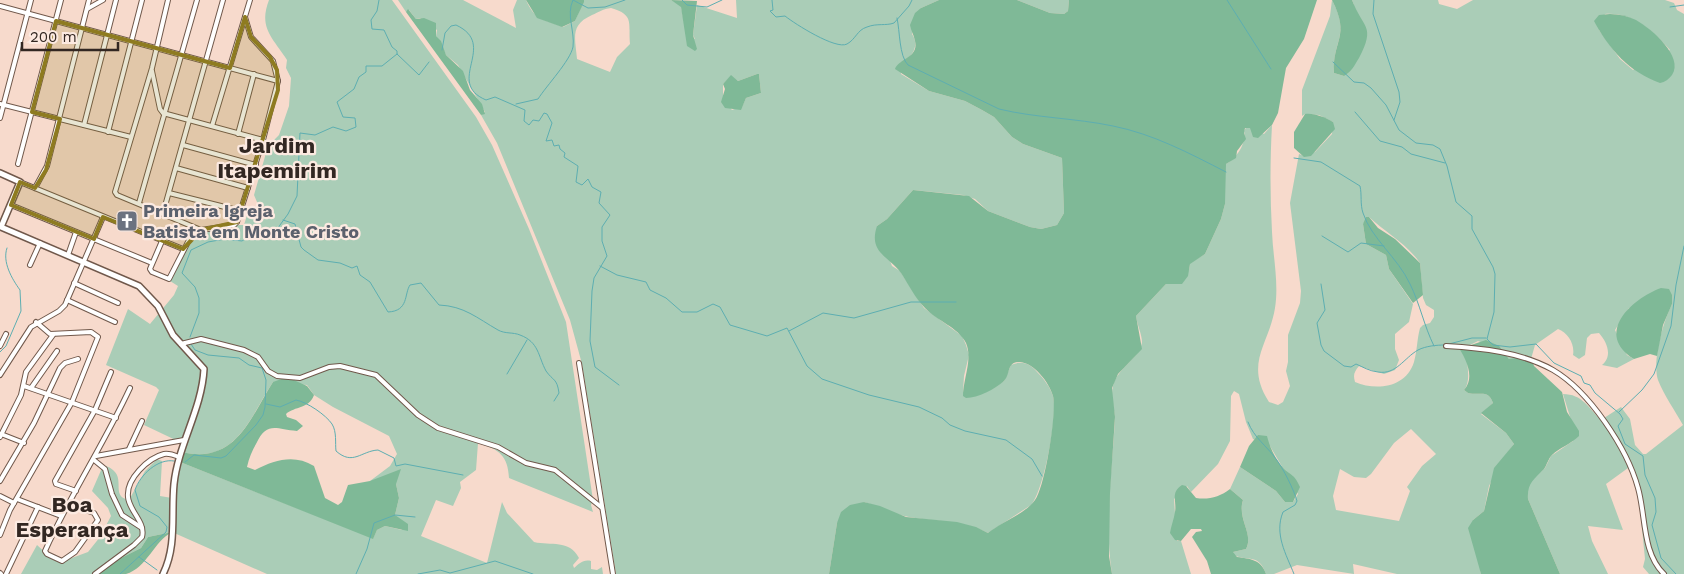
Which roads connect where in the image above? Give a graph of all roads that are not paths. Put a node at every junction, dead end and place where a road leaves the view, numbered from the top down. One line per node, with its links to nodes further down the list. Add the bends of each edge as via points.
1 (31, 0): 15 (street)
2 (61, 0): 17 (street)
3 (89, 0): 14 (street)
4 (103, 0): 14 (street)
5 (116, 0): 19 (street)
6 (142, 0): 20 (street)
7 (168, 0): 21 (street)
8 (197, 0): 22 (street)
9 (223, 0): 23 (street)
10 (250, 0): 13 (street)
11 (254, 0): 13 (street)
12 (0, 6): 15 (street)
13 (248, 7): 16 (street)
14 (87, 9): 18 (street)
15 (27, 14): 17 (street); 28 (street)
16 (244, 17): 25 (street); 27 (street, via 251,37 273,61)
17 (56, 21): 18 (street); 29 (street)
18 (82, 28): 19 (street); 32 (street)
19 (108, 34): 20 (street); 34 (street)
20 (132, 41): 21 (street); 36 (street)
21 (156, 48): 22 (street); 24 (street)
22 (181, 54): 23 (street); 30 (street)
23 (206, 61): 25 (street); 33 (street)
24 (152, 68): 30 (street, via 160,109); 38 (street)
25 (230, 68): 26 (street); 35 (street)
26 (254, 74): 27 (street); 37 (street)
27 (278, 81): 39 (street)
28 (2, 104): 29 (street); 31 (street)
29 (32, 112): 32 (street); 41 (street)
30 (164, 113): 33 (street); 49 (street)
31 (0, 118)
32 (60, 119): 34 (street); 46 (street, via 47,166)
33 (189, 120): 35 (street); 40 (street)
34 (84, 125): 36 (street)
35 (212, 126): 37 (street)
36 (108, 132): 38 (street)
37 (238, 134): 39 (street)
38 (131, 137): 49 (street, via 115,189 118,195)
39 (263, 140): 42 (street)
40 (183, 144): 42 (street); 43 (street)
41 (18, 164)
42 (256, 164): 47 (street)
43 (176, 168): 47 (street); 48 (street)
44 (0, 173): 45 (street)
45 (20, 182): 46 (street); 50 (street)
46 (35, 188): 53 (street)
47 (248, 188): 51 (street)
48 (170, 193): 51 (street); 52 (street)
49 (140, 203): 52 (street)
50 (11, 205): 54 (street); 56 (street)
51 (241, 211): 55 (street, via 234,225)
52 (163, 213): 55 (street)
53 (103, 217): 57 (street); 58 (street)
54 (0, 228): 59 (street)
55 (201, 230): 60 (street, via 191,236)
56 (76, 232): 57 (street); 61 (street)
57 (94, 239): 62 (street); 63 (street)
58 (162, 240): 60 (street); 63 (street)
59 (40, 243): 61 (street); 64 (street)
60 (183, 249): 63 (street, via 172,277 152,272)
61 (68, 254): 62 (street)
62 (84, 261): 65 (street); 72 (street, via 144,290 158,306 169,330)
63 (152, 263)
64 (30, 265)
65 (74, 283): 66 (street); 67 (street)
66 (67, 300): 68 (street, via 59,311); 69 (street)
67 (118, 303)
68 (36, 322): 71 (street); 79 (street)
69 (115, 322)
70 (6, 334): 73 (street)
71 (53, 334): 80 (street, via 26,372); 84 (street, via 91,332 98,335)
72 (181, 344): 89 (street, via 204,370); 100 (street, via 202,339 244,350 258,357 268,371 277,376 300,378 329,366 376,375 418,415 438,428 498,447 526,463 555,470)
73 (0, 346)
74 (1446, 346): 110 (street, via 1487,349 1536,364 1560,375 1577,390 1615,437 1630,467 1638,487 1650,552)
75 (57, 351): 81 (street)
76 (78, 359): 83 (street, via 63,365)
77 (579, 363): 100 (street)
78 (111, 372): 85 (street)
79 (0, 375)
80 (24, 386): 81 (street); 88 (street)
81 (31, 388): 83 (street)
82 (130, 388): 86 (street)
83 (49, 393): 84 (street); 90 (street)
84 (72, 402): 85 (street); 97 (street)
85 (94, 410): 86 (street); 95 (street, via 54,481)
86 (116, 418): 93 (street)
87 (142, 421): 91 (street)
88 (1, 436): 90 (street)
89 (184, 440): 91 (street); 92 (street)
90 (24, 443): 94 (street)
91 (129, 449): 93 (street)
92 (179, 457): 104 (street, via 161,455 132,480 128,498); 108 (street, via 174,483 171,553)
93 (95, 458): 95 (street); 104 (street, via 105,469 122,515)
94 (0, 481)
95 (76, 491): 98 (street)
96 (0, 496): 97 (street)
97 (15, 501): 99 (street); 103 (street)
98 (68, 504): 101 (street); 101 (street, via 94,513 98,518 86,539 62,561 46,552)
99 (38, 507): 101 (street); 106 (street)
100 (601, 507): 109 (street)
101 (61, 516)
102 (0, 520): 103 (street)
103 (5, 522): 105 (street)
104 (142, 528): 107 (street, via 141,540)
105 (0, 535)
106 (6, 574)
107 (95, 574)
108 (164, 574)
109 (613, 574)
110 (1664, 574)

